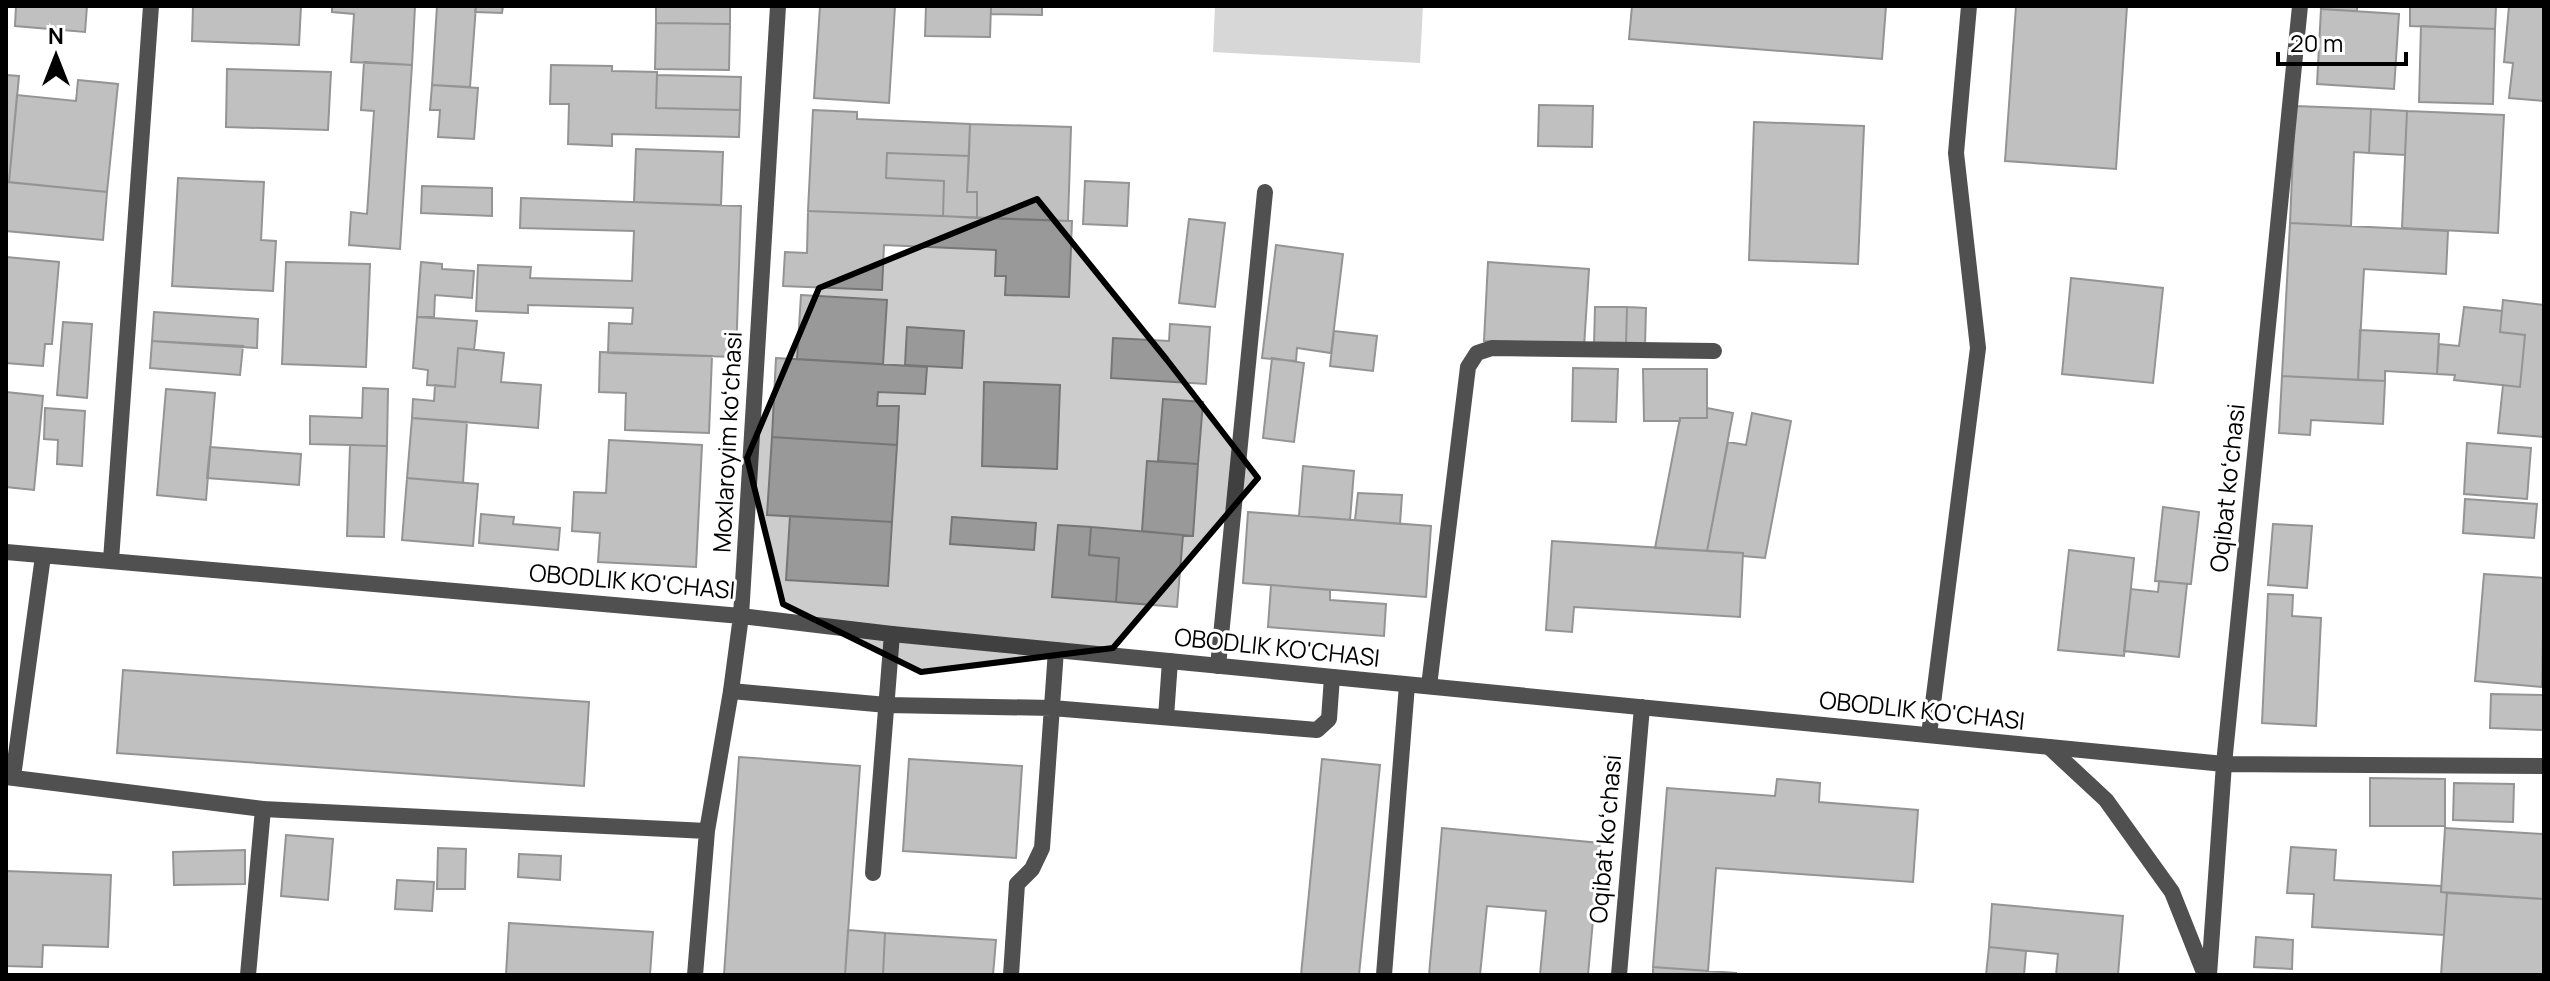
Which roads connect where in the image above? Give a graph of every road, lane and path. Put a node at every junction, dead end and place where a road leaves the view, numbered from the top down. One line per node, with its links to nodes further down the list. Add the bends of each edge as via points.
1 (151, 6): 9 (street)
2 (778, 6): 10 (street, Moxlaroyim koʻchasi)
3 (1969, 6): 23 (street, via 1956,153 1978,348)
4 (2300, 6): 25 (street, Oqibat koʻchasi)
5 (1265, 192): 14 (street)
6 (1714, 351): 17 (street, via 1492,348 1477,353 1468,367)
7 (6, 552): 8 (street, OBODLIK KO'CHASI)
8 (43, 556): 9 (street, OBODLIK KO'CHASI); 27 (street)
9 (111, 560): 10 (street, OBODLIK KO'CHASI)
10 (741, 616): 11 (street, OBODLIK KO'CHASI); 18 (street, Moxlaroyim koʻchasi)
11 (892, 634): 12 (street, OBODLIK KO'CHASI); 19 (street)
12 (1056, 650): 13 (street, OBODLIK KO'CHASI); 21 (street)
13 (1170, 661): 14 (street, OBODLIK KO'CHASI); 22 (street)
14 (1218, 666): 15 (street, OBODLIK KO'CHASI)
15 (1332, 677): 16 (street, OBODLIK KO'CHASI); 22 (street, via 1329,719 1317,730)
16 (1407, 685): 17 (street, OBODLIK KO'CHASI); 34 (street)
17 (1429, 686): 20 (street, OBODLIK KO'CHASI)
18 (731, 691): 19 (street); 29 (street, Moxlaroyim koʻchasi)
19 (887, 705): 21 (street); 30 (street)
20 (1642, 707): 23 (street, OBODLIK KO'CHASI); 35 (street, Oqibat koʻchasi)
21 (1052, 708): 22 (street); 33 (street, via 1042,848 1017,884)
22 (1166, 717)
23 (1929, 735): 24 (street, OBODLIK KO'CHASI)
24 (2049, 747): 25 (street, OBODLIK KO'CHASI); 36 (street, via 2106,800 2172,892)
25 (2224, 764): 26 (street, OBODLIK KO'CHASI); 36 (street, Oqibat koʻchasi)
26 (2544, 766)
27 (10, 777): 28 (street)
28 (263, 809): 29 (street); 31 (street)
29 (707, 831): 32 (street, Moxlaroyim koʻchasi)
30 (873, 873)
31 (248, 975)
32 (695, 975)
33 (1011, 975)
34 (1384, 975)
35 (1619, 975)
36 (2207, 975)

